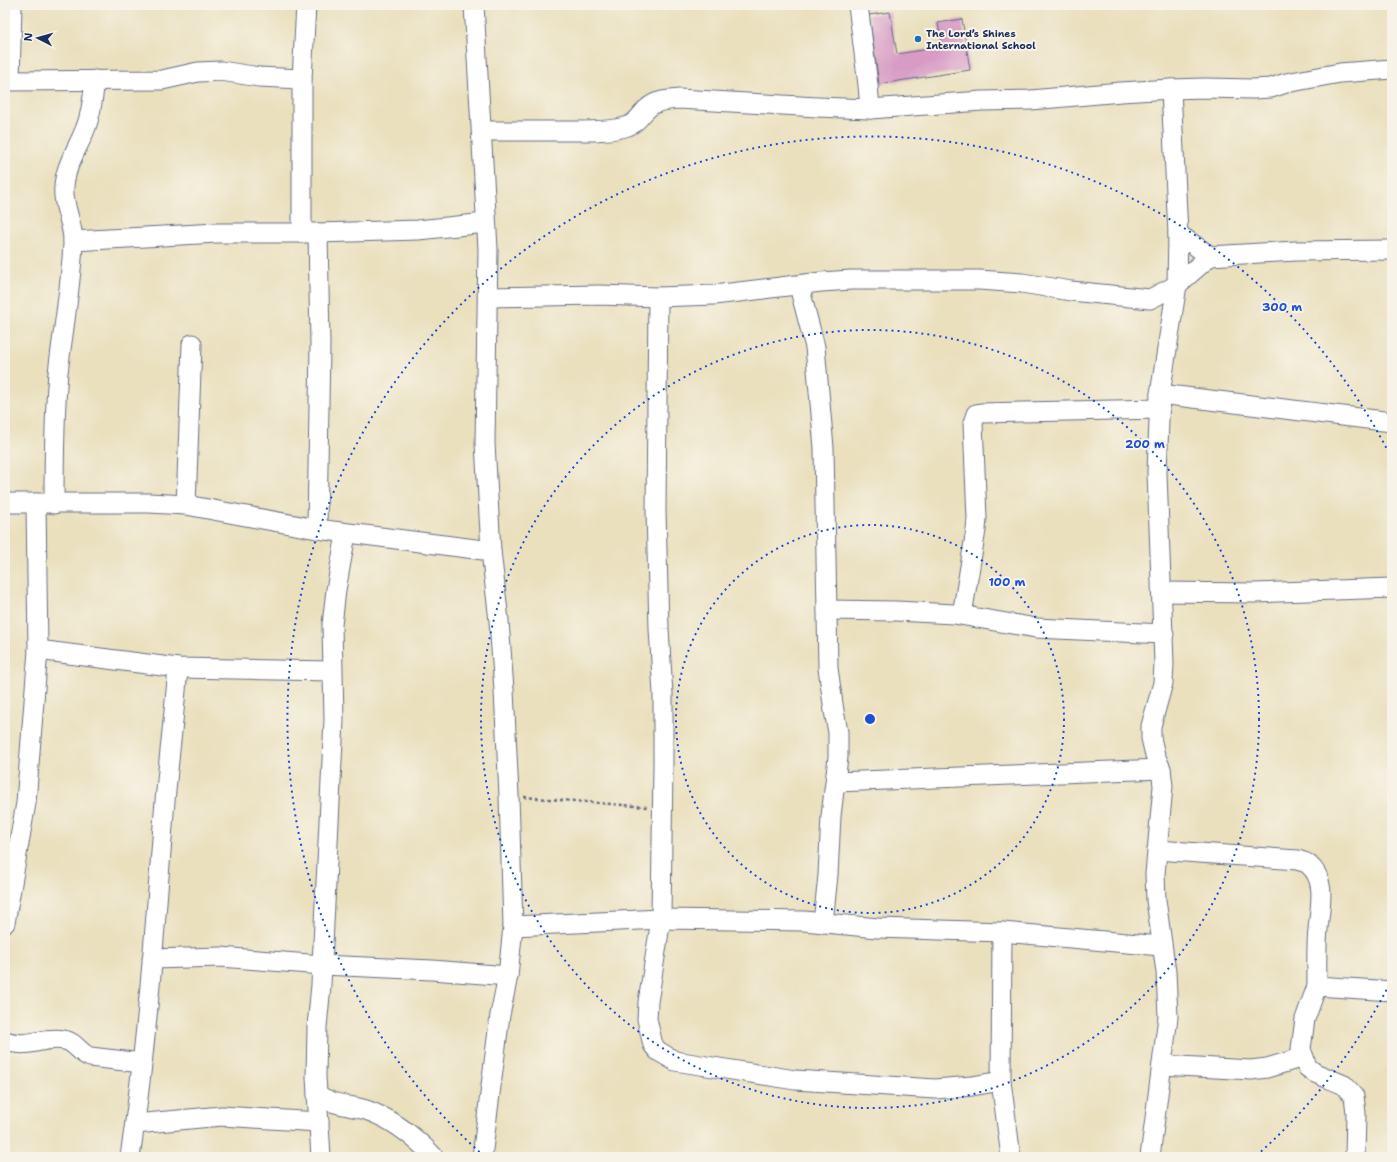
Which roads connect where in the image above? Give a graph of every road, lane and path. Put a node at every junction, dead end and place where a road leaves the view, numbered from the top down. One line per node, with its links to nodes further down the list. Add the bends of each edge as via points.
1 (12, 5): 7 (street)
2 (306, 5): 6 (street)
3 (474, 5): 11 (street)
4 (858, 5): 10 (street)
5 (1392, 69): 9 (street, via 1340,73 1271,88)
6 (302, 79): 8 (street, via 259,77 221,71 198,72 162,80); 13 (street)
7 (7, 80): 8 (street)
8 (95, 80): 15 (street, via 91,111 67,170 64,186 64,201)
9 (1171, 89): 10 (street, via 1031,100); 14 (street)
10 (870, 108): 11 (street, via 679,99 654,103 628,127 588,132)
11 (482, 130): 12 (street)
12 (486, 222): 13 (street, via 418,230); 20 (street)
13 (310, 233): 15 (street, via 217,233); 30 (street, via 320,351)
14 (1178, 234): 17 (street); 18 (street)
15 (73, 241): 28 (street)
16 (1392, 250): 17 (street, via 1296,251)
17 (1210, 256): 18 (street)
18 (1177, 285): 22 (street); 23 (street)
19 (799, 286): 21 (street, via 714,295); 22 (street, via 851,280 979,280); 35 (street, via 814,347 824,448)
20 (488, 297): 21 (street); 32 (street, via 485,443)
21 (658, 297): 44 (street, via 656,511)
22 (1150, 299): 23 (street)
23 (1169, 334): 25 (street)
24 (192, 344): 29 (street)
25 (1160, 401): 26 (street); 34 (street, via 1157,473); 36 (street, via 976,414 973,423 977,518)
26 (1392, 422)
27 (5, 503): 28 (street)
28 (45, 504): 29 (street, via 135,503); 38 (street)
29 (186, 506): 30 (street)
30 (317, 529): 31 (street)
31 (346, 534): 32 (street); 40 (street, via 332,626)
32 (492, 551): 43 (street, via 499,621)
33 (1392, 588): 34 (street, via 1254,593)
34 (1162, 592): 37 (street)
35 (827, 610): 36 (street); 42 (street, via 828,674 838,732)
36 (962, 615): 37 (street, via 1036,628)
37 (1164, 634): 41 (street, via 1163,683 1151,726 1155,756)
38 (38, 650): 39 (street); 47 (street, via 26,803)
39 (178, 668): 40 (street); 52 (street)
40 (332, 671): 53 (street, via 334,720)
41 (1161, 769): 42 (street); 45 (street, via 1163,786)
42 (836, 782): 48 (street)
43 (509, 796): 44 (path); 49 (street)
44 (663, 808): 46 (street)
45 (1157, 850): 51 (street, via 1156,900); 55 (street, via 1298,860 1309,864 1320,883 1321,898)
46 (662, 919): 48 (street); 49 (street); 61 (street, via 647,1019 653,1045 675,1061 795,1080 870,1086 935,1089)
47 (5, 923)
48 (823, 923): 50 (street, via 878,928)
49 (513, 926): 54 (street)
50 (1002, 932): 51 (street); 61 (street)
51 (1161, 946): 60 (street, via 1166,972 1168,1016)
52 (152, 959): 53 (street, via 221,957); 59 (street)
53 (322, 964): 54 (street); 62 (street, via 317,1027)
54 (508, 976): 68 (street, via 500,1015)
55 (1317, 986): 56 (street); 58 (street, via 1306,1019 1301,1049)
56 (1392, 991)
57 (5, 1041): 59 (street, via 24,1045 51,1039 65,1040 73,1043 86,1056)
58 (1304, 1057): 60 (street, via 1251,1070); 71 (street, via 1307,1067 1344,1085 1354,1096)
59 (142, 1063): 64 (street)
60 (1162, 1065): 70 (street)
61 (1001, 1081): 69 (street)
62 (317, 1094): 63 (street); 67 (street, via 331,1102 380,1115 410,1134)
63 (319, 1122): 64 (street, via 222,1116); 66 (street)
64 (135, 1124): 65 (street)
65 (130, 1157)
66 (321, 1157)
67 (434, 1157)
68 (482, 1157)
69 (1011, 1157)
70 (1150, 1157)
71 (1355, 1157)

